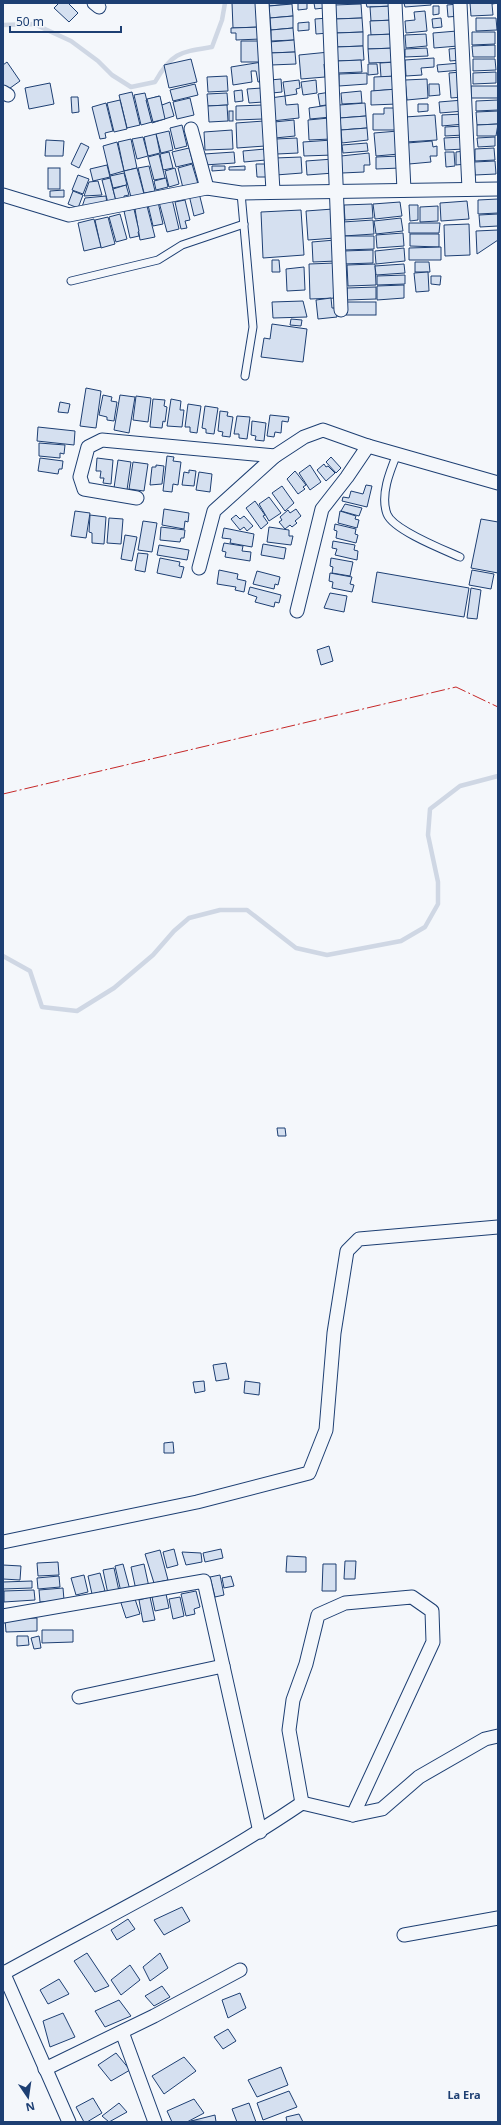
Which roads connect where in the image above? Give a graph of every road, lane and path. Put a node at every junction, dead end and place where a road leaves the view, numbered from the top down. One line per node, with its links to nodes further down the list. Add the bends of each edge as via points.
1 (262, 3): 10 (street)
2 (329, 3): 11 (street)
3 (395, 3): 9 (street)
4 (460, 3): 7 (street)
5 (191, 129): 6 (street)
6 (207, 188): 12 (street); 13 (street, via 69,215)
7 (469, 189): 8 (street); 9 (street)
8 (498, 189)
9 (404, 190): 11 (street)
10 (273, 191): 11 (street); 12 (street)
11 (337, 192): 16 (street)
12 (241, 193): 14 (lane)
13 (3, 195)
14 (244, 224): 15 (lane, via 182,245 158,260); 17 (lane, via 254,327)
15 (71, 281)
16 (341, 310)
17 (245, 376)
18 (368, 446): 19 (street); 20 (street, via 323,430 304,437); 25 (street, via 348,477 322,509)
19 (397, 454): 21 (street); 23 (lane, via 385,499 387,515 400,527)
20 (275, 456): 22 (street, via 102,440 88,447 80,477 84,489); 24 (street, via 214,511)
21 (498, 483)
22 (136, 498)
23 (460, 557)
24 (198, 568)
25 (297, 612)
26 (498, 1227): 27 (street, via 359,1239 347,1251 334,1334 326,1430 309,1473 197,1502)
27 (3, 1542)
28 (3, 1616): 29 (street, via 204,1581)
29 (223, 1666): 30 (street); 34 (street)
30 (79, 1698)
31 (498, 1736): 33 (street, via 484,1739 419,1777 382,1809)
32 (302, 1803): 33 (street); 33 (street, via 289,1730 292,1700 306,1664 318,1615 345,1603 412,1597 432,1611 433,1642); 34 (street)
33 (352, 1815)
34 (260, 1832): 38 (street)
35 (498, 1918): 36 (street)
36 (404, 1935)
37 (240, 1970): 39 (street)
38 (3, 1973): 40 (street)
39 (122, 2032): 40 (street); 42 (street)
40 (45, 2069): 41 (street)
41 (69, 2122)
42 (155, 2122)

